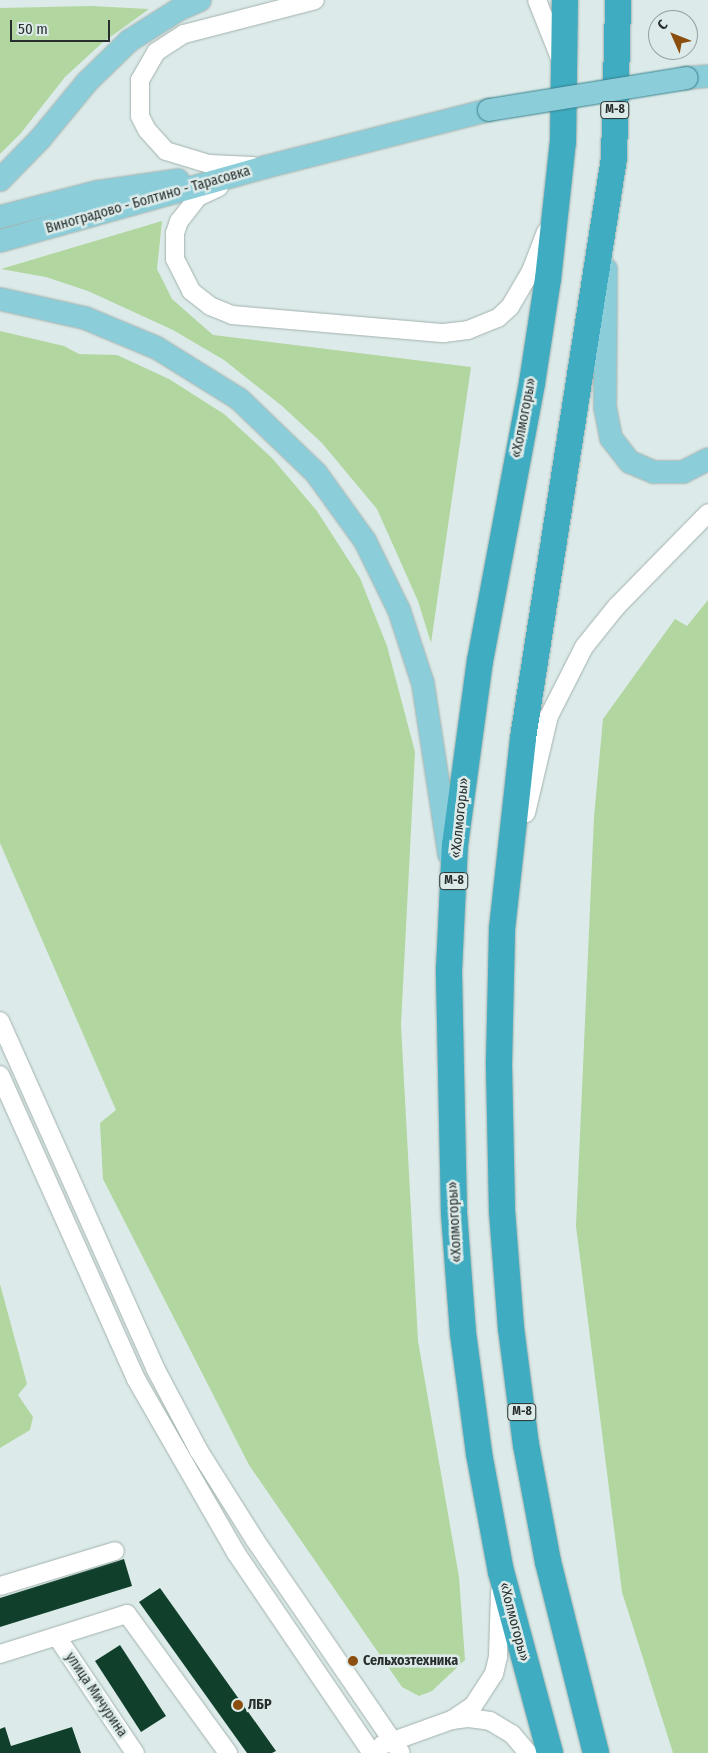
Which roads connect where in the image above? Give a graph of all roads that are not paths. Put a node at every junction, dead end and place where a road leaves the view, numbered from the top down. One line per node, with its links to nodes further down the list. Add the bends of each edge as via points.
1 (200, 0): 9 (main road, via 178,10 129,42 87,82 40,139)
2 (315, 0): 8 (street, via 184,34 156,52 140,80 140,116 146,130 166,150 209,164)
3 (537, 0): 7 (street)
4 (565, 0): 7 (highway, «Холмогоры» / М-8)
5 (618, 0): 12 (highway, М-8, via 614,158)
6 (708, 76): 8 (main road, bridge, via 489,110)
7 (566, 79): 10 (highway, «Холмогоры» / М-8)
8 (266, 167): 10 (street, via 198,198 186,209 175,233 175,260 184,282 210,306 232,315 444,333 485,325 510,307 519,292 537,255); 11 (main road, Виноградово - Болтино - Тарасовка, via 97,192); 13 (main road, Виноградово - Болтино - Тарасовка)
9 (0, 180)
10 (558, 196): 17 (highway, «Холмогоры» / М-8, via 532,383 480,661 455,845)
11 (0, 217)
12 (606, 220): 15 (main road, via 605,407 611,438 630,462 654,472 683,472); 18 (highway, М-8, via 523,738)
13 (0, 241)
14 (0, 299): 17 (main road, via 85,318 157,348 239,399 316,473 365,542 399,610 423,684)
15 (708, 459)
16 (708, 513): 18 (street, via 600,625 557,695 539,748)
17 (453, 885): 22 (highway, «Холмогоры» / М-8, via 449,970 454,1213 463,1333 475,1425)
18 (502, 929): 33 (highway, М-8, via 501,1190 511,1328 526,1446 548,1562)
19 (0, 1021): 27 (street, via 155,1368 199,1450 254,1540)
20 (0, 1075): 28 (street, via 136,1379 236,1553)
21 (115, 1550): 23 (street)
22 (501, 1572): 26 (street, via 498,1656 494,1674 473,1706); 32 (highway, «Холмогоры» / М-8)
23 (0, 1586)
24 (57, 1636): 25 (street); 29 (street, улица Мичурина); 30 (street, via 127,1614)
25 (0, 1654)
26 (452, 1720): 27 (street); 31 (street, via 468,1718 490,1722 512,1734)
27 (396, 1746): 28 (street)
28 (370, 1752)
29 (135, 1753)
30 (228, 1753)
31 (528, 1753)
32 (550, 1753)
33 (596, 1753)

